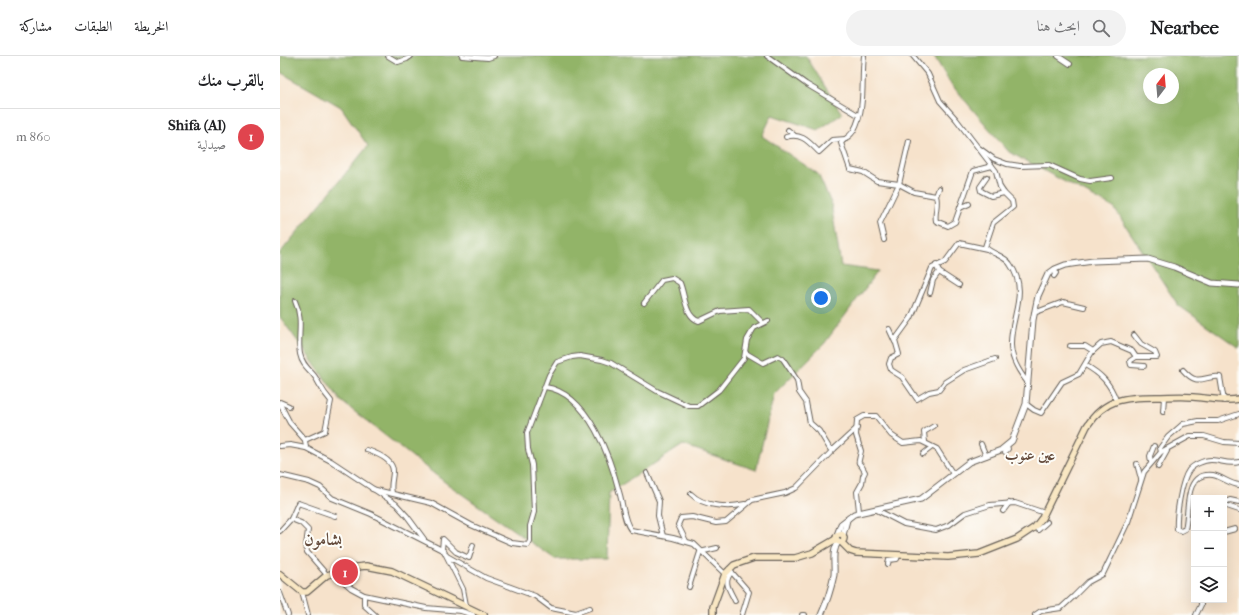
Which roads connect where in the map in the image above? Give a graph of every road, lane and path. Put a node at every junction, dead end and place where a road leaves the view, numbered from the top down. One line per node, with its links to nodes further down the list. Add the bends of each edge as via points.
1 (388, 56): 2 (street, via 398,62)
2 (411, 56)
3 (462, 56): 4 (street)
4 (494, 56)
5 (767, 56): 10 (street)
6 (864, 56): 10 (street, via 862,100)
7 (913, 56): 16 (street, via 928,74 940,101)
8 (1058, 56): 9 (street)
9 (1070, 64)
10 (858, 116): 14 (street, via 854,131)
11 (788, 130): 12 (street)
12 (794, 135): 13 (street); 14 (street, via 805,139 819,152 832,140)
13 (786, 137)
14 (846, 139): 20 (street, via 842,146 850,169 863,172 877,181)
15 (909, 141): 20 (street)
16 (974, 144): 17 (street); 19 (street, via 994,159 1006,164 1049,166 1090,181)
17 (992, 166): 22 (street); 25 (street, via 973,171)
18 (987, 177): 22 (street, via 980,187 981,191 991,196)
19 (1112, 178)
20 (899, 184): 23 (street, via 914,192); 26 (street, via 880,223)
21 (939, 188): 23 (street)
22 (1004, 193): 27 (street, via 1012,201 1013,207 993,222 985,245)
23 (936, 196): 25 (street, via 935,217 939,224 952,225)
24 (969, 204): 25 (street)
25 (960, 208)
26 (884, 240)
27 (987, 249): 28 (street, via 959,244 945,262); 52 (street, via 1006,259 1015,273 1019,288 1019,305 1010,346)
28 (936, 265): 30 (street); 43 (street, via 929,273 909,322)
29 (1054, 269): 31 (street); 33 (street, via 1093,261 1148,259 1174,267 1212,284); 38 (street, via 1042,285)
30 (939, 272): 32 (street); 34 (street)
31 (1054, 276)
32 (959, 285)
33 (1239, 285)
34 (930, 293)
35 (295, 301): 67 (street, via 300,321 300,355 308,371 317,379 320,389 331,401 325,431)
36 (644, 303): 40 (street, via 662,280 672,278 680,283 694,319 699,321 720,311 749,309)
37 (1084, 307): 38 (street, via 1063,302)
38 (1034, 313): 52 (street)
39 (768, 321): 40 (street)
40 (762, 322): 46 (street, via 748,336)
41 (889, 329): 43 (street)
42 (1134, 335): 47 (street, via 1141,344 1155,352 1158,359)
43 (894, 342): 48 (street, via 900,352 891,358 889,367 902,377 917,399 939,390 964,370)
44 (1070, 346): 45 (street, via 1085,346)
45 (1093, 351): 47 (street, via 1101,344 1111,342 1132,351); 49 (street)
46 (746, 353): 53 (street, via 719,390 698,406 689,406 642,383 611,363 590,357 572,356 557,362); 76 (street, via 763,363 778,356 783,360 797,380 799,392 806,402 810,423 819,431 830,449)
47 (1136, 357): 50 (street, via 1130,361 1131,365)
48 (995, 359)
49 (1085, 364): 56 (street, via 1110,384); 62 (street, via 1079,374 1062,382)
50 (1144, 366)
51 (1183, 370): 57 (street, via 1190,378 1201,381 1220,377)
52 (1028, 384): 59 (street)
53 (545, 387): 93 (street, via 528,433 534,512 528,545 512,543 430,503); 112 (street, via 564,395 578,406 592,423 610,461 629,528 635,533)
54 (1164, 397): 56 (main road); 57 (main road, via 1195,397); 61 (street)
55 (1239, 399): 57 (main road)
56 (1116, 400): 104 (main road, via 1094,415)
57 (1224, 401)
58 (280, 403): 60 (street); 67 (street, via 290,423)
59 (1026, 404): 62 (street); 72 (street, via 1015,435)
60 (289, 406)
61 (1163, 412)
62 (1041, 413): 64 (street)
63 (1239, 414): 80 (street, via 1218,421 1183,424 1163,443)
64 (1040, 418)
65 (934, 426): 68 (street, via 924,432)
66 (857, 428): 68 (street, via 857,420 860,417 876,416 891,435 903,443); 76 (street); 102 (street, via 856,436 861,451 857,459 865,472 857,492)
67 (305, 440): 75 (street)
68 (925, 442): 74 (street)
69 (1239, 443): 78 (street, via 1190,436)
70 (981, 444): 82 (street)
71 (280, 446): 75 (street)
72 (1007, 446): 79 (street); 82 (street)
73 (1154, 446): 83 (street, via 1150,456)
74 (932, 447): 81 (street); 88 (street, via 937,449)
75 (306, 448): 92 (street, via 331,461)
76 (834, 449): 97 (street, via 796,488)
77 (367, 450): 93 (street, via 378,454 392,465)
78 (1167, 451): 80 (street); 86 (street)
79 (1005, 452)
80 (1161, 452): 83 (street)
81 (923, 454)
82 (986, 456): 88 (street, via 969,462)
83 (1151, 462): 90 (street, via 1144,472)
84 (1239, 462): 91 (street, via 1228,464 1211,460 1197,464 1189,470 1185,478 1177,529 1185,529 1189,494 1192,485 1199,478 1213,475)
85 (1137, 464): 90 (street)
86 (1158, 467)
87 (647, 474): 112 (street, via 659,501 658,516)
88 (953, 474): 100 (street, via 921,499)
89 (280, 475): 114 (street, via 309,482 320,487 332,498)
90 (1142, 481): 144 (street, via 1128,522 1103,574 1088,582 1060,608 1041,611)
91 (1239, 486)
92 (372, 489): 93 (street); 114 (street, via 402,510)
93 (392, 493)
94 (691, 494): 97 (street, via 697,500 718,505 738,506)
95 (1227, 502): 96 (street)
96 (1239, 502)
97 (748, 503): 115 (street, via 722,523 681,518 678,525)
98 (1009, 503): 100 (street, via 974,509 936,530 904,524); 103 (street); 104 (street)
99 (1227, 505): 101 (street)
100 (875, 509): 102 (street)
101 (1239, 510)
102 (858, 511): 113 (street, via 849,517)
103 (1003, 512)
104 (1045, 513): 108 (main road)
105 (335, 516): 106 (street, via 298,503)
106 (291, 520): 110 (street); 126 (street, via 301,523 308,530 307,552)
107 (1047, 522): 108 (street, via 1038,530)
108 (1035, 527): 120 (main road, via 1017,539 971,556)
109 (1235, 529): 111 (street)
110 (280, 531)
111 (1227, 531)
112 (663, 536): 115 (street)
113 (840, 539): 120 (main road, via 850,551 856,553); 123 (main road, via 806,555 787,559 748,559); 143 (street, via 834,552 834,574)
114 (424, 540): 118 (street)
115 (686, 541): 119 (street)
116 (473, 546): 118 (street, via 470,558 456,552 443,539)
117 (717, 548): 119 (street)
118 (442, 550): 121 (street)
119 (702, 551): 125 (street); 128 (street)
120 (898, 554): 122 (street, via 896,559 889,560)
121 (447, 556): 134 (street, via 463,589); 135 (street, via 486,578 535,596 551,608 571,613)
122 (888, 564)
123 (731, 570): 125 (main road); 132 (street, via 727,580); 142 (street, via 749,592)
124 (334, 573): 126 (main road); 131 (street, via 351,588); 134 (main road, via 357,567 384,569)
125 (725, 574): 141 (main road, via 713,607)
126 (327, 575): 129 (main road, via 307,592)
127 (281, 577): 129 (main road)
128 (689, 587)
129 (302, 592): 137 (street)
130 (280, 594): 136 (street)
131 (364, 595): 138 (street, via 364,606); 139 (street)
132 (735, 601)
133 (1201, 603): 145 (street)
134 (466, 605): 140 (main road)
135 (590, 608)
136 (288, 615)
137 (308, 615)
138 (375, 615)
139 (473, 615)
140 (481, 615)
141 (713, 615)
142 (742, 615)
143 (821, 615)
144 (1035, 615)
145 (1196, 615)

